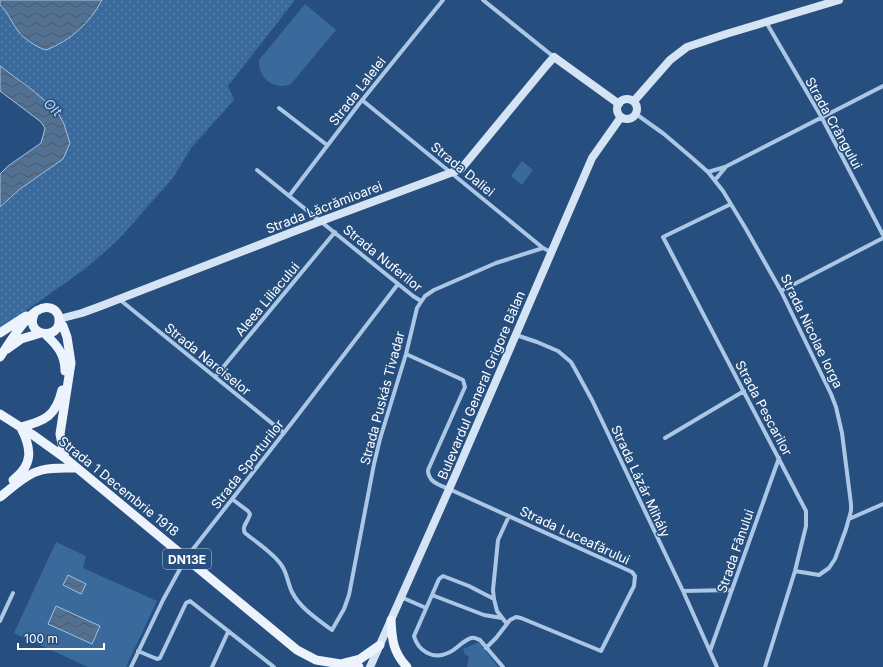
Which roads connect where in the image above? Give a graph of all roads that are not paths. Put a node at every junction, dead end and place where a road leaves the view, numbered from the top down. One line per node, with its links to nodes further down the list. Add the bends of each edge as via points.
1 (443, 0): 7 (street, Strada Lalelei)
2 (483, 0): 5 (street)
3 (839, 0): 4 (main road)
4 (766, 22): 8 (main road, via 687,47 670,60); 13 (street, Strada Crângului)
5 (554, 58): 9 (main road); 18 (main road, Strada Lăcrămioarei, via 466,165)
6 (883, 86): 13 (street)
7 (362, 100): 14 (street, Strada Lalelei); 18 (street, Strada Daliei)
8 (634, 102): 9 (main road, via 626,99); 11 (main road)
9 (618, 104): 12 (main road)
10 (279, 108): 14 (street)
11 (636, 114): 12 (main road, via 627,119); 17 (street, Strada Nicolae Iorga)
12 (621, 116): 26 (main road, Bulevardul General Grigore Bălan, via 592,158)
13 (822, 118): 15 (street); 24 (street, Strada Crângului)
14 (327, 145): 20 (street, Strada Lalelei)
15 (725, 167): 17 (street); 19 (street)
16 (257, 170): 20 (street, Strada Nuferilor)
17 (708, 172): 19 (street, Strada Nicolae Iorga)
18 (452, 173): 22 (main road, Strada Lăcrămioarei); 25 (street, Strada Daliei)
19 (715, 180): 21 (street, Strada Nicolae Iorga)
20 (290, 196): 22 (street, Strada Nuferilor)
21 (731, 204): 28 (street, Strada Nicolae Iorga); 39 (street, Strada Pescarilor, via 663,237)
22 (321, 221): 23 (street, Strada Nuferilor); 29 (main road, Strada Lăcrămioarei)
23 (335, 232): 27 (street, Strada Nuferilor); 38 (street, Aleea Liliacului)
24 (883, 236): 28 (street)
25 (543, 248): 26 (street, Strada Daliei); 30 (street, via 457,279 430,292)
26 (551, 252): 35 (main road, Bulevardul General Grigore Bălan)
27 (398, 284): 30 (street, Strada Nuferilor); 42 (street, Strada Sporturilor)
28 (781, 291): 53 (street, Strada Nicolae Iorga, via 836,407 851,504)
29 (119, 299): 32 (main road, Strada Lăcrămioarei); 38 (street, Strada Narciselor)
30 (421, 301): 36 (street, Strada Puskás Tivadar)
31 (36, 311): 32 (main road, via 49,307 56,312); 33 (main road); 34 (main road, via 32,324); 37 (main road)
32 (59, 320): 34 (main road, via 53,332); 44 (main road, via 67,337 71,363 60,434)
33 (0, 334)
34 (43, 334): 37 (main road, via 21,339); 41 (main road, via 56,345 63,357 65,370 61,396 54,411 47,418)
35 (516, 335): 48 (main road, Bulevardul General Grigore Bălan); 57 (street, Strada Lázár Mihály, via 550,347 571,362 592,400)
36 (406, 354): 48 (street, Strada Luceafărului, via 463,380 465,387 428,470 430,479); 50 (street, Strada Puskás Tivadar, via 376,458 349,595 332,630 304,609 289,585 283,566 245,533 244,526 250,514)
37 (0, 356)
38 (215, 378): 42 (street, Strada Narciselor)
39 (744, 391): 43 (street); 45 (street, Strada Pescarilor)
40 (0, 414): 41 (main road, Strada 1 Decembrie 1918 / DN13E)
41 (21, 427): 44 (main road, Strada 1 Decembrie 1918 / DN13E); 47 (main road, via 26,438 28,461 21,473)
42 (284, 433): 50 (street, Strada Sporturilor)
43 (665, 438)
44 (66, 458): 46 (main road, Strada 1 Decembrie 1918 / DN13E)
45 (779, 458): 55 (street, Strada Pescarilor, via 806,511 806,526); 56 (street, Strada Fânului)
46 (77, 468): 49 (main road, via 34,472); 54 (main road, Strada 1 Decembrie 1918 / DN13E)
47 (0, 489)
48 (449, 489): 52 (street, Strada Luceafărului); 60 (main road, Bulevardul General Grigore Bălan)
49 (0, 497)
50 (232, 499): 54 (street, Strada Sporturilor)
51 (883, 504): 53 (street)
52 (509, 516): 61 (street, Strada Luceafărului, via 498,540); 66 (street, Strada Luceafărului, via 632,572 636,580 599,652 521,618 513,618)
53 (849, 519): 55 (street, Strada Nicolae Iorga, via 840,548 829,568 819,575)
54 (186, 558): 70 (main road, Strada 1 Decembrie 1918 / DN13E); 71 (street, Strada Sporturilor)
55 (795, 571): 83 (street, Strada Pescarilor)
56 (732, 590): 57 (street); 72 (street, Strada Fânului)
57 (683, 591): 72 (street, Strada Lázár Mihály)
58 (12, 594): 65 (street)
59 (432, 594): 61 (street, via 439,579 446,576); 62 (street); 63 (street, via 484,615)
60 (401, 597): 62 (street); 64 (main road, Bulevardul General Grigore Bălan)
61 (494, 599): 63 (street, Strada Luceafărului)
62 (426, 608): 69 (street, via 414,636 425,652 434,655 448,654 472,638 480,640)
63 (502, 618): 66 (street, Strada Luceafărului)
64 (391, 620): 68 (main road, Bulevardul General Grigore Bălan); 80 (main road, via 395,650)
65 (0, 621)
66 (507, 624): 69 (street)
67 (228, 632): 71 (street, via 188,601 160,658); 75 (street); 76 (street)
68 (380, 645): 73 (main road, via 360,659); 79 (main road, Bulevardul General Grigore Bălan)
69 (486, 648): 81 (street)
70 (297, 650): 73 (main road, Strada 1 Decembrie 1918 / DN13E, via 312,658); 77 (main road)
71 (138, 651): 74 (street, Strada Sporturilor)
72 (710, 652): 82 (street, Strada Lázár Mihály)
73 (340, 664): 78 (main road, Strada 1 Decembrie 1918 / DN13E)
74 (131, 667)
75 (212, 667)
76 (274, 667)
77 (317, 667)
78 (359, 667)
79 (370, 667)
80 (407, 667)
81 (503, 667)
82 (716, 667)
83 (765, 667)

